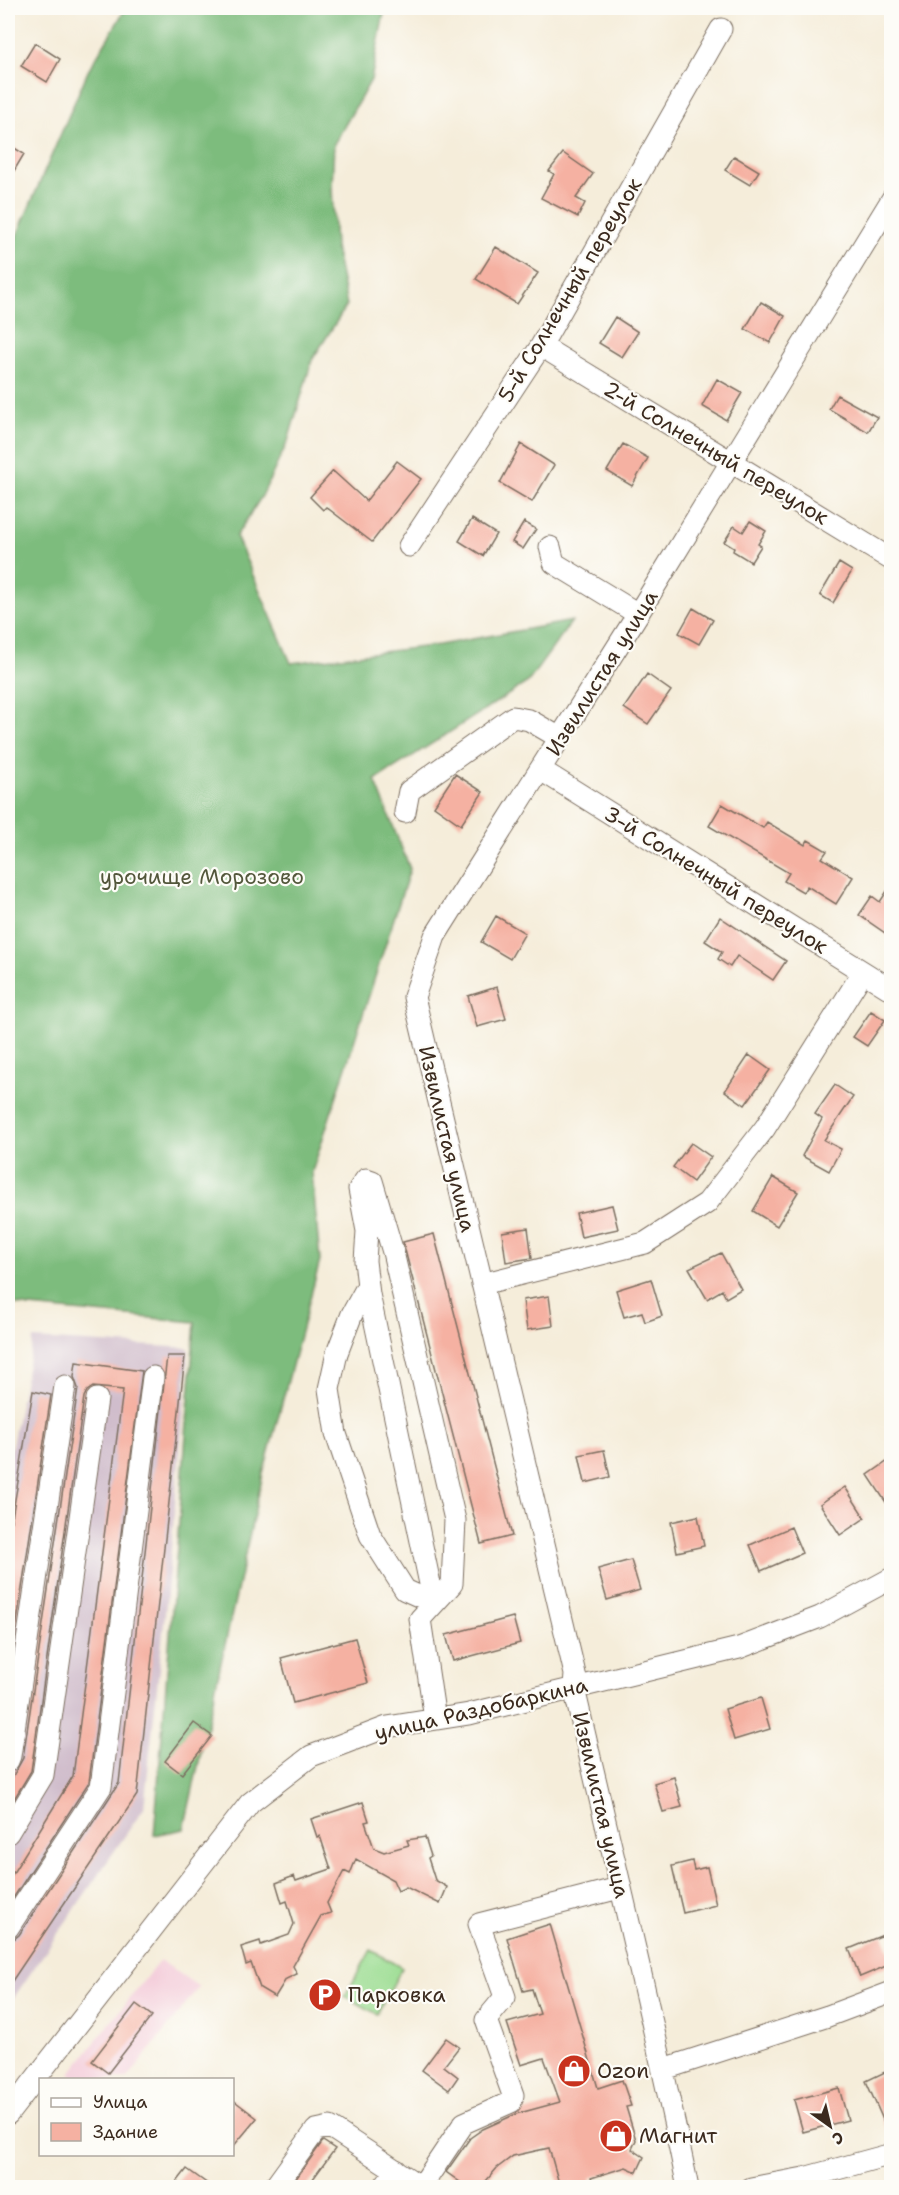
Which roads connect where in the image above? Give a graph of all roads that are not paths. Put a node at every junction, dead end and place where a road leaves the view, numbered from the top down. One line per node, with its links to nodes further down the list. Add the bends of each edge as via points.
1 (721, 29): 3 (street, 5-й Солнечный переулок)
2 (891, 199): 4 (street, Извилистая улица)
3 (541, 346): 4 (street, 2-й Солнечный переулок); 5 (street, 5-й Солнечный переулок)
4 (731, 464): 7 (street, 2-й Солнечный переулок); 8 (street, Извилистая улица)
5 (409, 546)
6 (550, 547): 8 (street, via 554,563)
7 (891, 560)
8 (638, 614): 9 (street, Извилистая улица)
9 (560, 738): 10 (street, Извилистая улица); 11 (street, via 529,720 513,717 410,791)
10 (541, 770): 12 (street, 3-й Солнечный переулок); 14 (street, Извилистая улица, via 435,936 414,997)
11 (405, 812)
12 (863, 972): 13 (street, 3-й Солнечный переулок); 14 (street, via 765,1128 707,1203 645,1243)
13 (891, 990)
14 (482, 1284): 21 (street, Извилистая улица, via 575,1674)
15 (368, 1285): 20 (street); 20 (street, via 337,1353 329,1389 336,1434 370,1535 405,1590); 20 (street, via 367,1231 359,1189 366,1179 372,1181 393,1252 456,1520 452,1584)
16 (153, 1377): 26 (street, via 102,1786)
17 (65, 1386): 23 (street)
18 (97, 1399): 24 (street, via 43,1775)
19 (891, 1578): 21 (street, улица Раздобаркина, via 820,1617 739,1648)
20 (434, 1603): 22 (street, via 420,1619)
21 (574, 1688): 22 (street, улица Раздобаркина); 25 (street, Извилистая улица)
22 (435, 1719): 29 (street, улица Раздобаркина, via 387,1727 311,1756 250,1803)
23 (8, 1761)
24 (8, 1833)
25 (619, 1888): 28 (street, Извилистая улица); 34 (street, via 479,1924 505,1997 486,2020 513,2095 511,2102 464,2123)
26 (8, 1928)
27 (891, 1992): 28 (street)
28 (664, 2069): 35 (street, Извилистая улица)
29 (8, 2114)
30 (891, 2154): 36 (street, via 804,2178)
31 (396, 2170): 32 (street, via 330,2127 316,2130); 33 (street); 34 (street)
32 (274, 2187)
33 (382, 2187)
34 (421, 2187)
35 (688, 2187)
36 (752, 2187)

